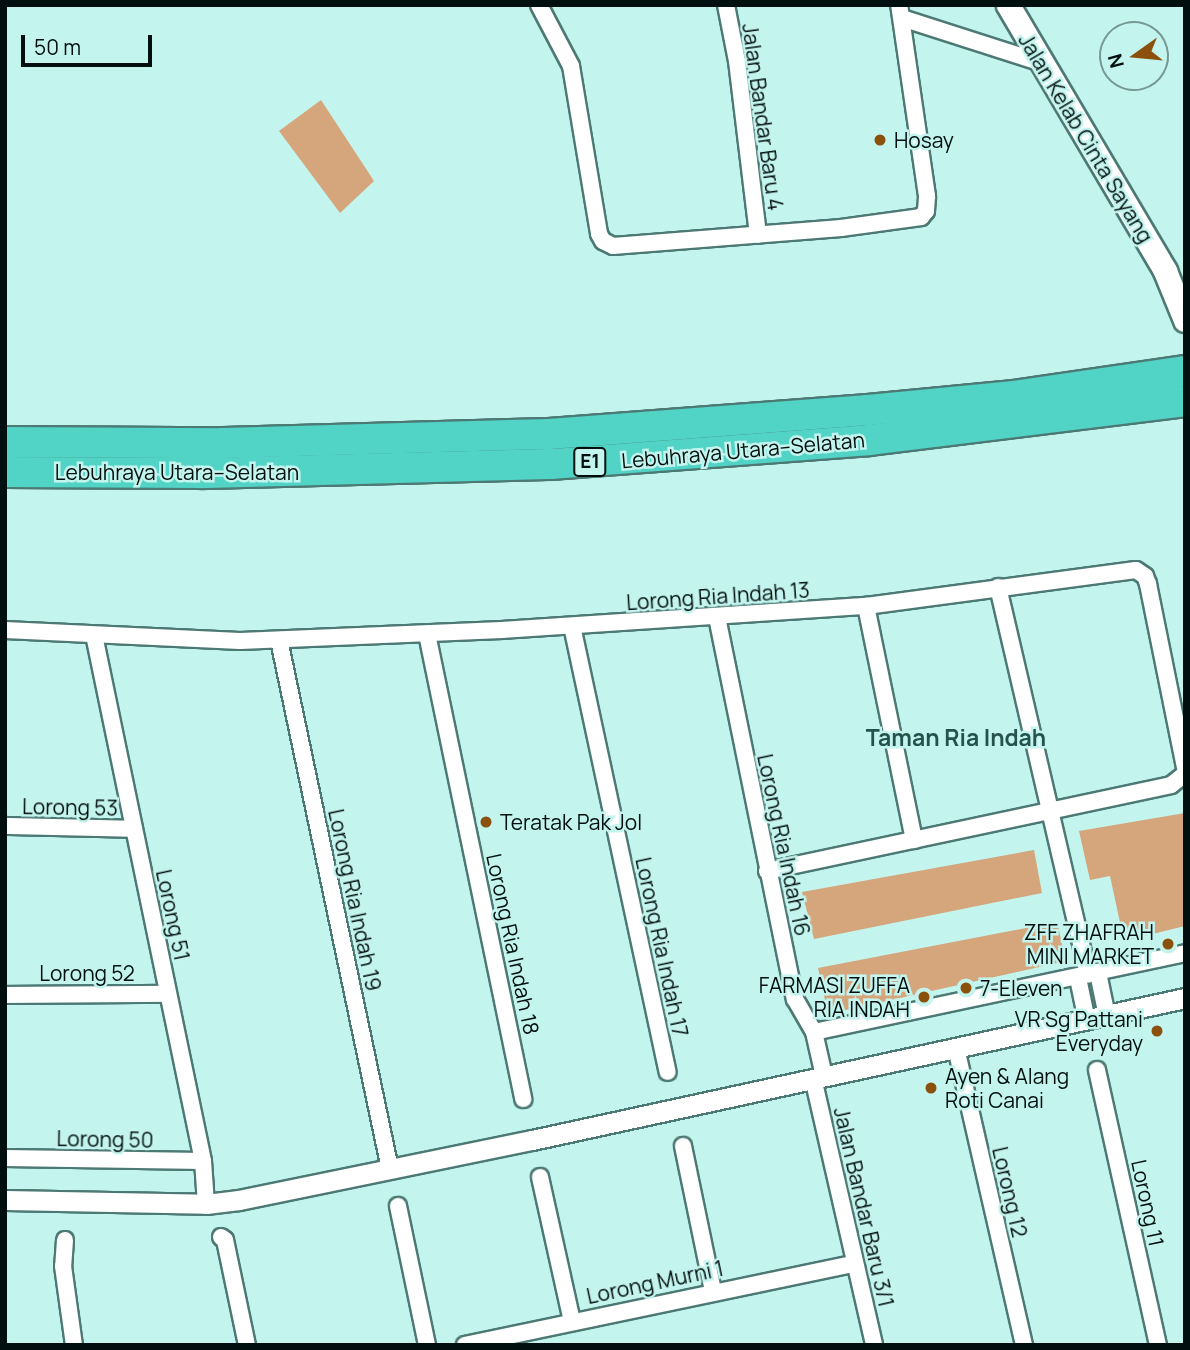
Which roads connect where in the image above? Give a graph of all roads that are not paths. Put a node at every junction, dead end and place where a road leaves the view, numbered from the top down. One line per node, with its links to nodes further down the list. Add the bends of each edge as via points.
1 (539, 5): 6 (street, via 571,66 599,233 607,244)
2 (726, 5): 6 (street, Jalan Bandar Baru 4)
3 (1008, 5): 5 (main road, Jalan Kelab Cinta Sayang)
4 (900, 12): 5 (street); 6 (street, via 926,211 909,220)
5 (1042, 63): 7 (main road, Jalan Kelab Cinta Sayang)
6 (758, 235)
7 (1165, 271): 8 (main road, Jalan Kelab Cinta Sayang); 9 (main road, Jalan Kelab Cinta Sayang)
8 (1185, 293)
9 (1185, 320)
10 (1172, 373): 12 (highway, Lebuhraya Utara–Selatan / E1, via 1014,396 550,434 236,443)
11 (1178, 402): 13 (highway, Lebuhraya Utara–Selatan / E1, via 869,440 579,463 409,470)
12 (5, 442)
13 (5, 472)
14 (998, 587): 15 (street, Lorong Ria Indah 13); 22 (street, Lorong Ria Indah 13, via 1125,570 1140,572 1148,584); 25 (street)
15 (866, 606): 16 (street, Lorong Ria Indah 13); 28 (street)
16 (716, 617): 17 (street, Lorong Ria Indah 13); 29 (street, Lorong Ria Indah 16)
17 (572, 626): 19 (street, Lorong Ria Indah 13); 40 (street, Lorong Ria Indah 17)
18 (5, 630): 20 (street, Lorong Ria Indah 13)
19 (427, 634): 21 (street, Lorong Ria Indah 13); 42 (street, Lorong Ria Indah 18)
20 (94, 635): 21 (street, Lorong Ria Indah 13); 27 (street, Lorong 51)
21 (279, 640): 46 (street, Lorong Ria Indah 19)
22 (1177, 689): 23 (street, Lorong Ria Indah 13)
23 (1185, 767)
24 (1185, 774): 25 (street, via 1171,785)
25 (1051, 811): 28 (street); 31 (street)
26 (5, 827): 27 (street, Lorong 53)
27 (134, 829): 32 (street, Lorong 51)
28 (914, 840): 29 (street)
29 (767, 871): 37 (street, Lorong Ria Indah 16, via 795,999)
30 (1185, 953): 31 (street)
31 (1088, 975): 35 (street); 36 (street); 37 (street)
32 (168, 994): 33 (street, Lorong 52); 45 (street, Lorong 51)
33 (5, 995)
34 (1185, 998): 35 (street)
35 (1107, 1016): 36 (street)
36 (1087, 1021): 38 (street)
37 (814, 1032): 41 (street, Lorong Ria Indah 16)
38 (956, 1048): 41 (street); 61 (street, Lorong 12)
39 (1097, 1070): 62 (street, Lorong 11)
40 (667, 1072)
41 (819, 1077): 46 (street); 53 (street, Jalan Bandar Baru 3/1)
42 (523, 1099)
43 (683, 1146): 54 (street)
44 (5, 1158): 45 (street, Lorong 50)
45 (203, 1161): 49 (street, Lorong 51)
46 (390, 1169): 49 (street)
47 (540, 1177): 55 (street)
48 (5, 1200): 49 (street)
49 (206, 1204)
50 (398, 1206): 58 (street)
51 (221, 1237): 57 (street)
52 (65, 1240): 56 (street, via 63,1266)
53 (854, 1264): 54 (street, Lorong Murni 1); 60 (street, Jalan Bandar Baru 3/1)
54 (713, 1291): 55 (street, Lorong Murni 1)
55 (572, 1321): 59 (street, Lorong Murni 1)
56 (74, 1345)
57 (247, 1345)
58 (427, 1345)
59 (465, 1345)
60 (874, 1345)
61 (1024, 1345)
62 (1158, 1345)

